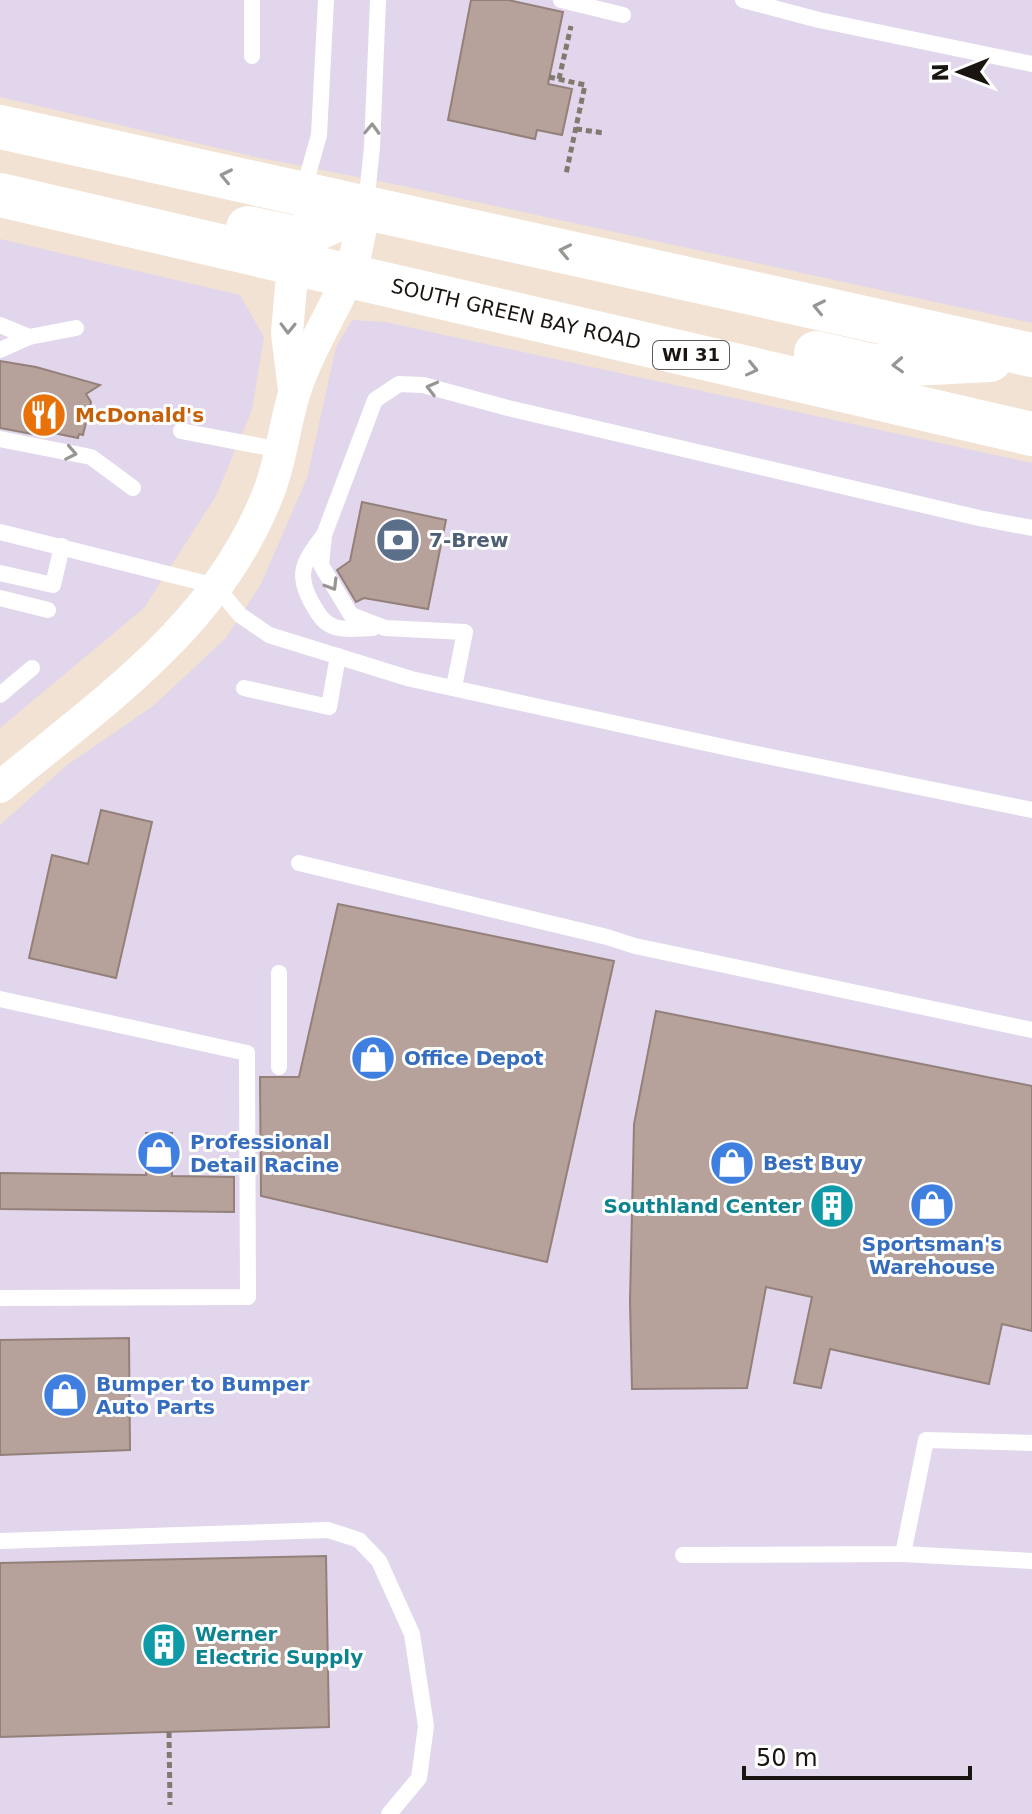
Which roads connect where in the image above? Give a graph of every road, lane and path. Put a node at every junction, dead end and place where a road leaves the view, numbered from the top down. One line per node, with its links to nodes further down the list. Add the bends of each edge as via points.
1 (252, 0): 9 (lane)
2 (326, 0): 18 (lane, via 319,135)
3 (378, 0): 20 (lane, one-way to 3)
4 (561, 0): 7 (lane)
5 (743, 0): 6 (lane)
6 (802, 8): 10 (lane)
7 (623, 15)
8 (573, 17): 12 (path)
9 (252, 56)
10 (1032, 64)
11 (549, 77): 12 (path)
12 (559, 79): 14 (path, via 585,85)
13 (0, 127): 18 (main road, one-way to 13)
14 (576, 129): 15 (path); 17 (path)
15 (604, 133)
16 (0, 172): 21 (main road)
17 (566, 174)
18 (303, 193): 20 (main road); 21 (street)
19 (0, 195): 21 (main road)
20 (365, 207): 21 (main road); 22 (street); 27 (main road, one-way to 20)
21 (294, 250): 22 (main road); 28 (street, one-way to 28, via 287,333)
22 (351, 267): 27 (main road, one-way to 22, via 873,366 398,260); 28 (street); 29 (main road, SOUTH GREEN BAY ROAD / WI 31, one-way to 29)
23 (0, 325): 25 (lane)
24 (76, 328): 25 (lane)
25 (29, 337): 26 (lane)
26 (0, 350)
27 (1032, 356)
28 (294, 394): 34 (street)
29 (928, 410): 30 (main road); 32 (main road, SOUTH GREEN BAY ROAD / WI 31)
30 (1032, 412)
31 (181, 431): 34 (lane)
32 (1032, 434)
33 (0, 439): 35 (lane, one-way to 35, via 91,457)
34 (281, 450): 41 (street, via 251,532)
35 (133, 488)
36 (1032, 528): 38 (lane, one-way to 38, via 423,385 399,384 375,400)
37 (0, 532): 39 (lane)
38 (324, 535): 44 (lane, one-way to 44, via 321,565 351,615); 44 (lane, via 301,574 324,622 338,628)
39 (62, 546): 40 (lane, via 53,585); 41 (lane)
40 (0, 573)
41 (216, 586): 45 (lane, via 240,615 269,635); 50 (street, via 159,654)
42 (0, 598): 43 (lane)
43 (48, 610)
44 (385, 628): 47 (lane, via 465,632)
45 (338, 656): 47 (lane); 48 (lane, via 329,707)
46 (32, 668): 49 (lane)
47 (454, 687): 51 (lane)
48 (244, 688)
49 (0, 695)
50 (0, 787)
51 (1032, 810)
52 (299, 863): 55 (lane, via 635,946)
53 (279, 973): 56 (lane)
54 (0, 999): 57 (lane, via 247,1053 248,1297)
55 (1032, 1030)
56 (279, 1067)
57 (0, 1298)
58 (1032, 1443): 60 (lane, via 926,1440)
59 (0, 1541): 65 (lane, via 328,1530 359,1540 379,1561 412,1634 426,1726 419,1778)
60 (903, 1554): 61 (lane); 62 (lane)
61 (683, 1555)
62 (1032, 1561)
63 (169, 1732): 64 (path)
64 (170, 1805)
65 (389, 1814)

